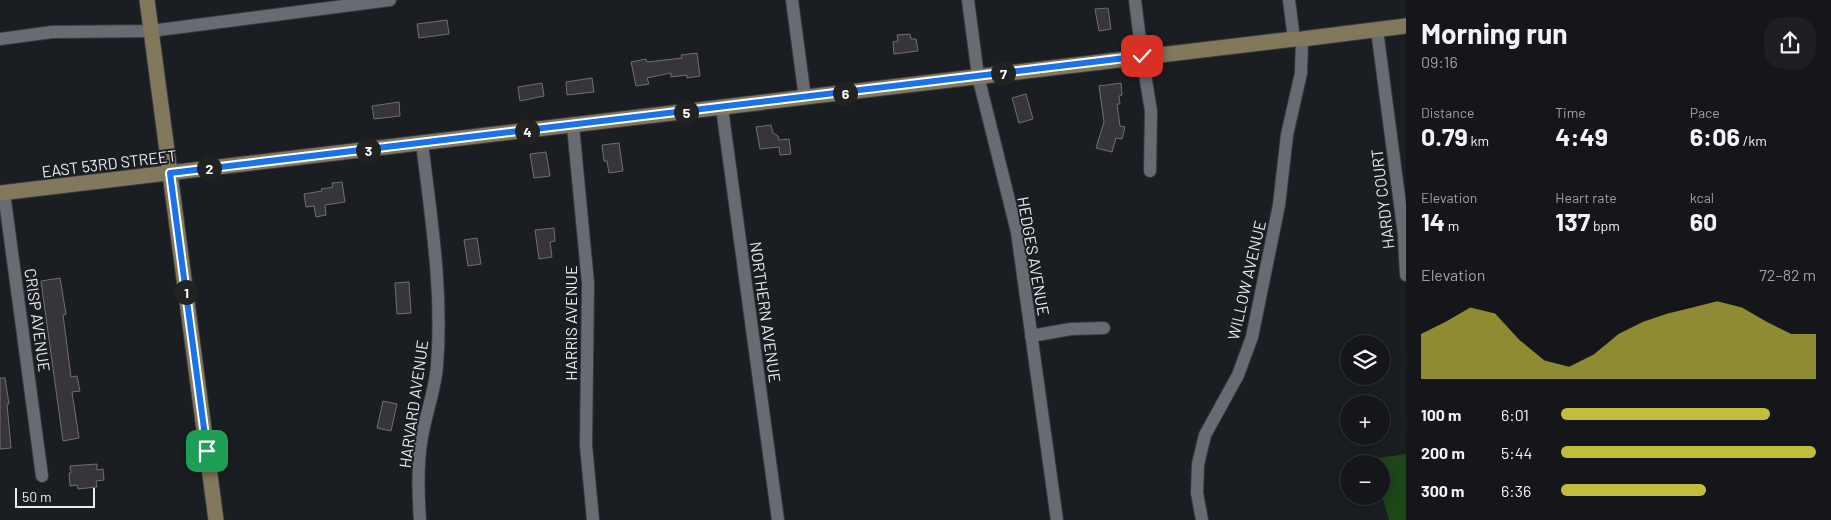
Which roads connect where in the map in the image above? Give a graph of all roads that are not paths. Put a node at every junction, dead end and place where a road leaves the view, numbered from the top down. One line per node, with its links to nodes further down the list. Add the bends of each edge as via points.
1 (147, 0): 9 (street)
2 (390, 0): 9 (street)
3 (792, 0): 14 (street)
4 (968, 0): 13 (street, HEDGES AVENUE)
5 (1135, 0): 12 (street)
6 (1289, 0): 11 (street, WILLOW AVENUE)
7 (1406, 26): 8 (street, EAST 53RD STREET)
8 (1377, 30): 11 (street, EAST 53RD STREET); 21 (street, HARDY COURT, via 1404,235)
9 (151, 31): 10 (street, via 52,32); 19 (street)
10 (0, 39)
11 (1298, 39): 12 (street, EAST 53RD STREET); 30 (street, WILLOW AVENUE, via 1301,73 1287,135 1280,205 1252,338 1238,375 1205,435 1198,464 1197,493)
12 (1142, 56): 13 (street, EAST 53RD STREET); 18 (street, via 1151,111)
13 (978, 76): 14 (street, EAST 53RD STREET); 23 (street, HEDGES AVENUE, via 1017,232)
14 (805, 98): 15 (street, EAST 53RD STREET)
15 (722, 108): 16 (street, EAST 53RD STREET); 28 (street, NORTHERN AVENUE)
16 (573, 126): 17 (street, EAST 53RD STREET); 27 (street, HARRIS AVENUE, via 588,283 586,445)
17 (422, 144): 19 (street, EAST 53RD STREET); 26 (street, HARVARD AVENUE, via 437,263 439,314 437,369 420,451)
18 (1150, 171)
19 (170, 173): 20 (street, EAST 53RD STREET); 25 (street)
20 (2, 193): 24 (street, CRISP AVENUE)
21 (1406, 275)
22 (1104, 328): 23 (street, via 1071,329)
23 (1032, 336): 29 (street, HEDGES AVENUE)
24 (42, 476)
25 (216, 520)
26 (420, 520)
27 (593, 520)
28 (778, 520)
29 (1057, 520)
30 (1202, 520)

